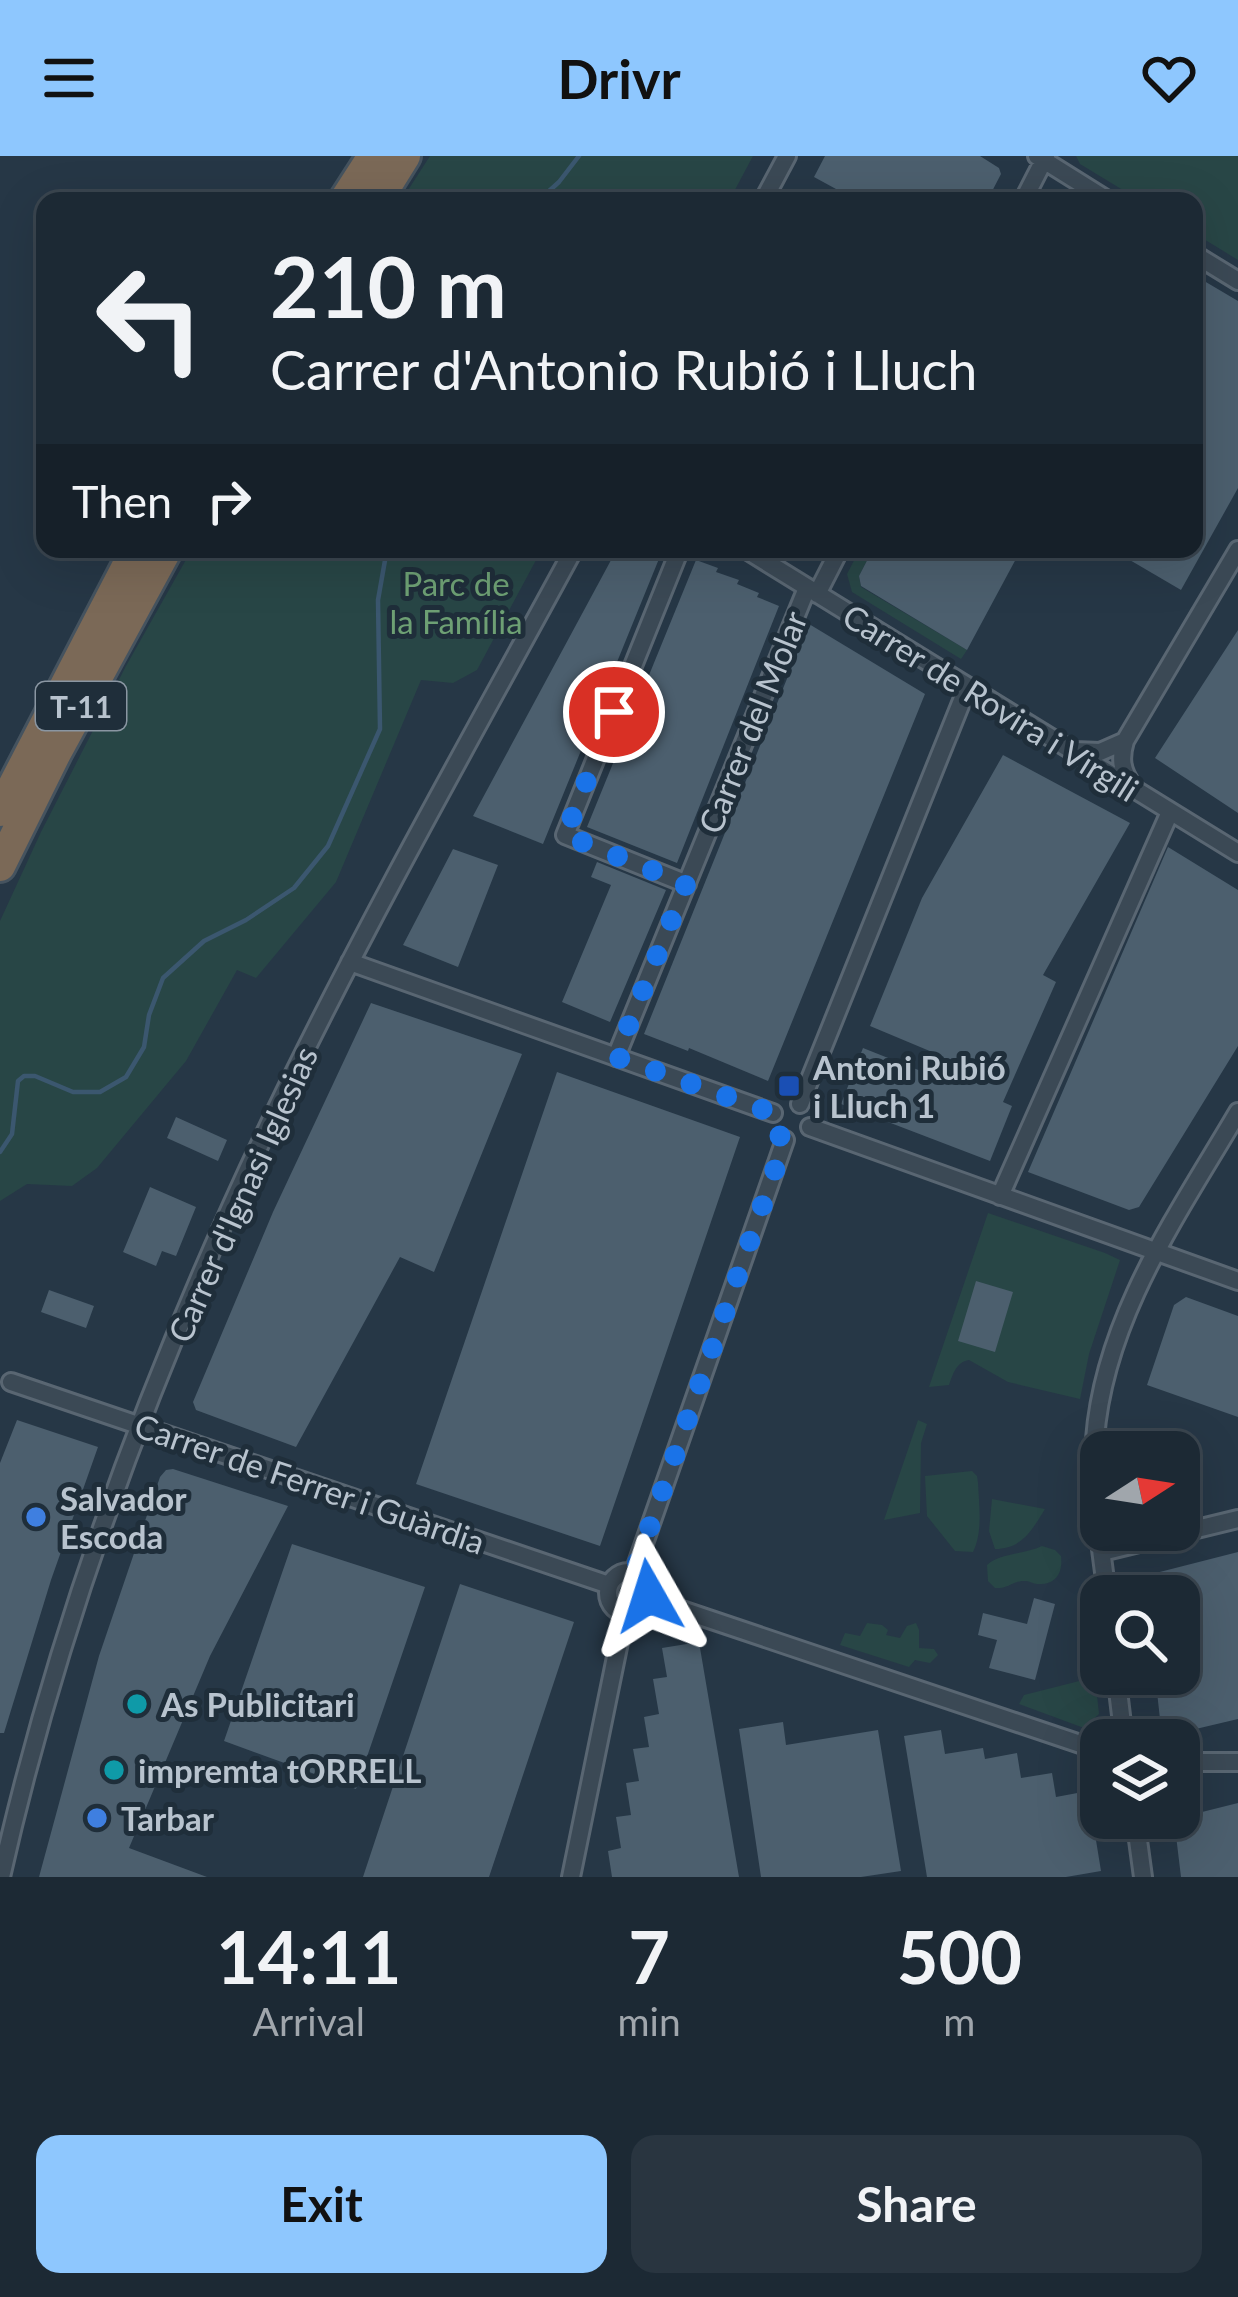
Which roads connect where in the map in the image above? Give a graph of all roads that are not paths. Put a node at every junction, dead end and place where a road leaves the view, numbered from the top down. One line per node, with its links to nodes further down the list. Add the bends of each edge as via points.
1 (373, 156): 5 (highway)
2 (406, 156): 6 (highway)
3 (787, 156): 7 (street)
4 (1042, 157): 8 (street); 9 (street)
5 (350, 192)
6 (383, 192)
7 (768, 192)
8 (1026, 192)
9 (1095, 192)
10 (1203, 260): 11 (street)
11 (1238, 281)
12 (1238, 550): 21 (street)
13 (131, 558): 24 (highway, T-11)
14 (162, 558): 27 (highway, T-11)
15 (569, 558): 29 (street, Carrer d'Ignasi Iglesias)
16 (676, 558): 28 (street, via 565,835)
17 (759, 558): 19 (street, Carrer de Rovira i Virgili)
18 (834, 558): 19 (street, Carrer del Molar)
19 (812, 591): 20 (street, Carrer de Rovira i Virgili); 28 (street, Carrer del Molar)
20 (967, 688): 22 (street, Carrer de Rovira i Virgili); 31 (street)
21 (1125, 741): 22 (street, via 1100,752); 23 (street, via 1122,766)
22 (1070, 751): 23 (street, Carrer de Rovira i Virgili)
23 (1143, 796): 25 (street, Carrer de Rovira i Virgili)
24 (0, 811)
25 (1170, 812): 26 (street, Carrer de Rovira i Virgili); 36 (street)
26 (1238, 854)
27 (0, 866)
28 (686, 884): 30 (street, Carrer del Molar)
29 (350, 962): 30 (street); 40 (street, Carrer d'Ignasi Iglesias, via 235,1200)
30 (616, 1057): 33 (street)
31 (800, 1104): 33 (street, via 784,1103); 34 (street)
32 (1238, 1112): 37 (street)
33 (773, 1113): 35 (street, via 772,1128)
34 (810, 1127): 35 (street); 36 (street)
35 (785, 1141): 43 (street)
36 (1000, 1196): 37 (street)
37 (1157, 1250): 38 (street); 42 (street, via 1107,1364 1095,1439)
38 (1238, 1281)
39 (10, 1382): 40 (street, Carrer de Ferrer i Guàrdia)
40 (141, 1425): 45 (street, Carrer de Ferrer i Guàrdia); 52 (street, Carrer d'Ignasi Iglesias, via 68,1635)
41 (1238, 1520): 42 (street)
42 (1102, 1552): 44 (street)
43 (634, 1572): 45 (street); 46 (street, via 646,1581)
44 (1105, 1575)
45 (609, 1585): 47 (street, via 610,1603)
46 (649, 1599): 47 (street); 48 (street)
47 (625, 1613): 53 (street)
48 (1080, 1744)
49 (1200, 1762): 50 (street)
50 (1238, 1762)
51 (1138, 1839): 54 (street)
52 (1, 1877)
53 (571, 1877)
54 (1143, 1877)

